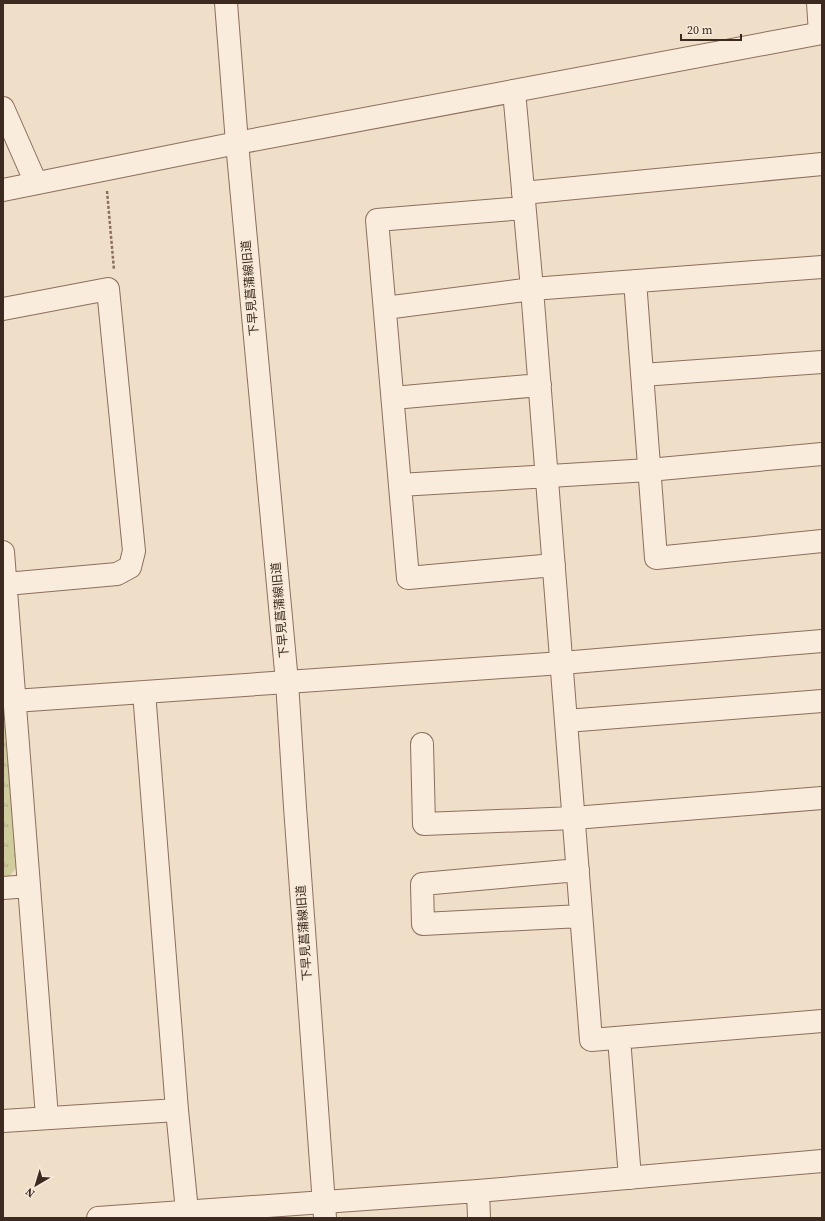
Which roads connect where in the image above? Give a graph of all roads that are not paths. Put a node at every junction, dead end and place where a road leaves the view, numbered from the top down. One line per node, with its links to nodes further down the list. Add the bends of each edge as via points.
1 (226, 3): 6 (street, 下早見菖蒲線旧道)
2 (818, 3): 3 (street)
3 (821, 33): 4 (street)
4 (514, 91): 6 (street); 10 (street)
5 (3, 108): 8 (street)
6 (237, 143): 8 (street); 30 (street, 下早見菖蒲線旧道)
7 (822, 164): 10 (street)
8 (36, 183): 9 (street)
9 (3, 190)
10 (524, 201): 13 (street); 14 (street, via 377,220)
11 (822, 267): 12 (street)
12 (635, 281): 13 (street); 17 (street)
13 (532, 289): 14 (street); 18 (street)
14 (385, 308): 19 (street)
15 (3, 309): 27 (street, via 108,289 134,551 130,567 117,574)
16 (822, 362): 17 (street)
17 (642, 375): 21 (street)
18 (540, 384): 19 (street); 22 (street)
19 (393, 398): 23 (street)
20 (822, 454): 21 (street)
21 (650, 470): 22 (street); 24 (street, via 656,558)
22 (547, 476): 23 (street); 26 (street)
23 (400, 485): 26 (street, via 408,578)
24 (822, 541)
25 (3, 552): 27 (street)
26 (554, 565): 29 (street)
27 (6, 584): 32 (street)
28 (822, 641): 29 (street)
29 (562, 663): 30 (street); 34 (street)
30 (287, 682): 31 (street); 50 (street, 下早見菖蒲線旧道)
31 (144, 692): 32 (street); 44 (street)
32 (14, 701): 39 (street)
33 (822, 702): 34 (street)
34 (566, 721): 37 (street)
35 (422, 744): 37 (street, via 424,824)
36 (822, 798): 37 (street)
37 (574, 818): 38 (street)
38 (578, 870): 41 (street); 41 (street, via 422,884 423,924)
39 (29, 886): 40 (street); 45 (street)
40 (3, 888)
41 (582, 916): 43 (street, via 591,1040)
42 (822, 1021): 43 (street)
43 (619, 1038): 48 (street)
44 (177, 1110): 45 (street); 51 (street)
45 (47, 1117): 46 (street)
46 (3, 1121)
47 (822, 1161): 48 (street)
48 (630, 1178): 49 (street)
49 (478, 1191): 50 (street); 53 (street)
50 (325, 1210): 51 (street)
51 (187, 1211): 52 (street)
52 (98, 1218)
53 (479, 1218)

